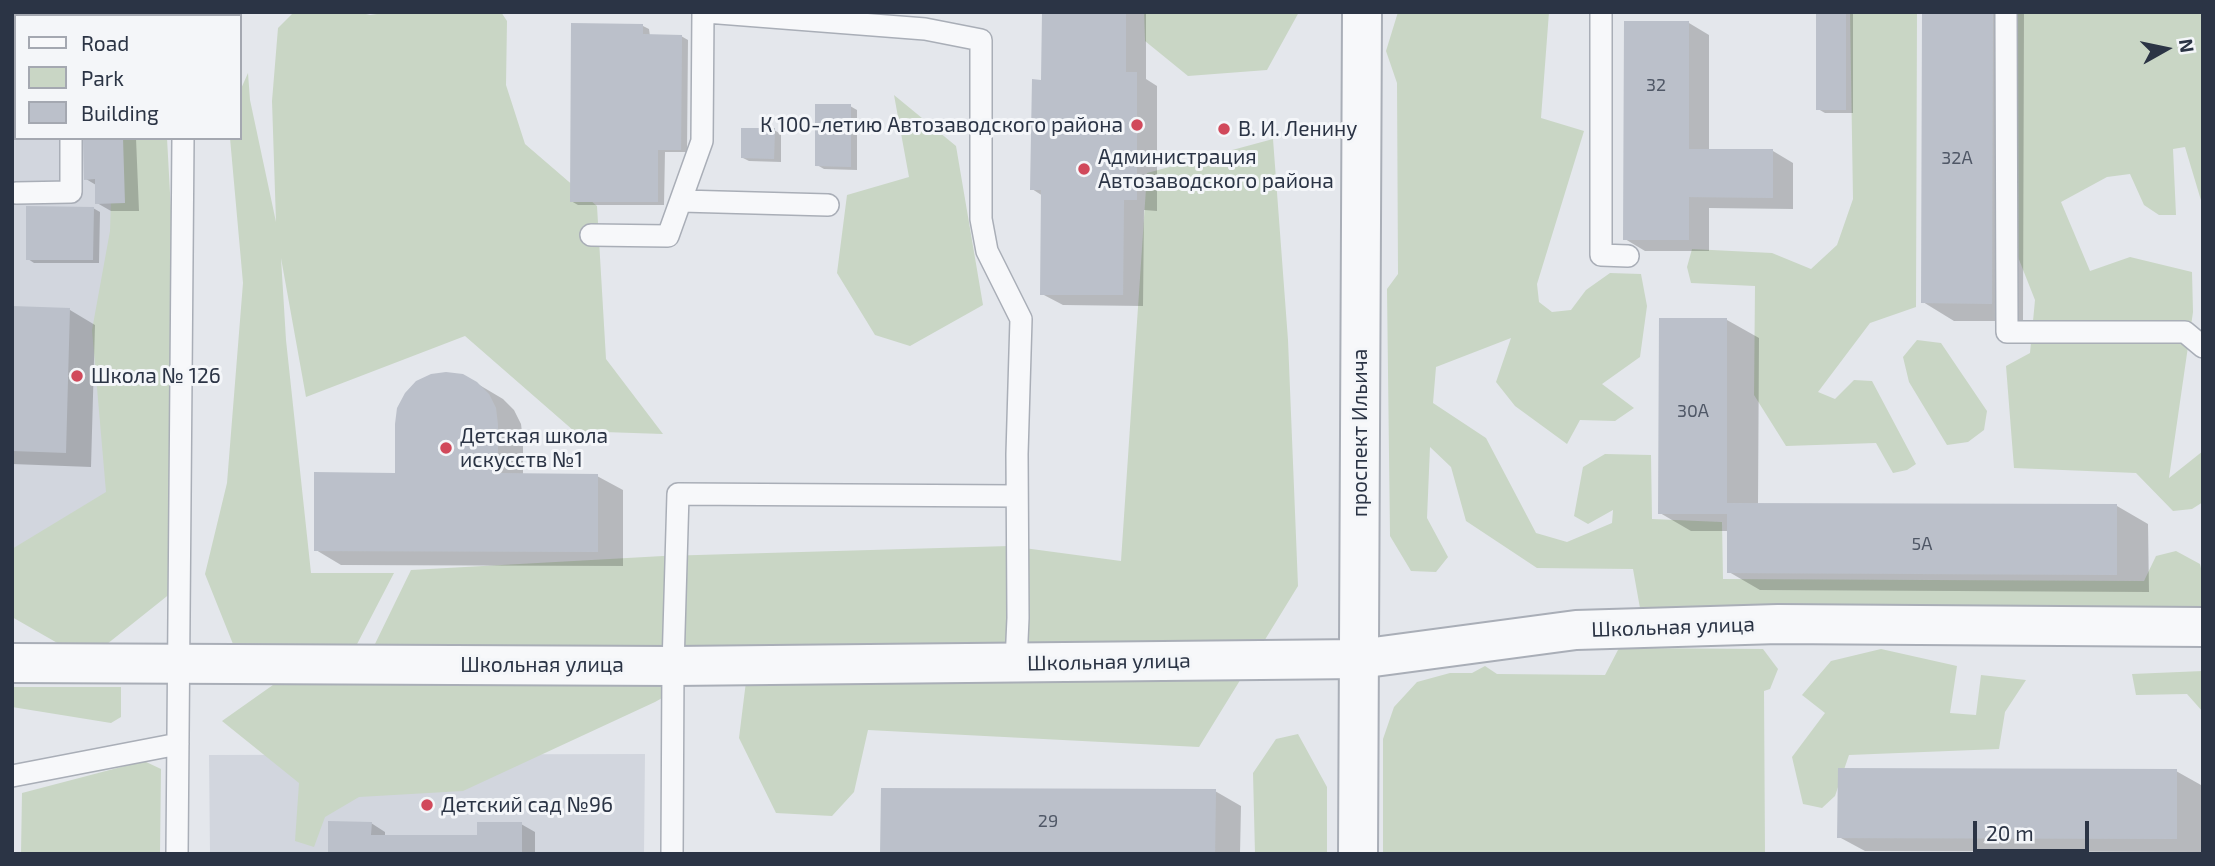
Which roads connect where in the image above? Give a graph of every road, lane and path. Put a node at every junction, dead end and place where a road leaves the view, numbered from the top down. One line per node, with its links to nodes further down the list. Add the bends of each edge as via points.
1 (705, 12): 8 (lane, via 702,141); 13 (lane, via 925,29 981,40 981,219 987,251 1021,319)
2 (1362, 12): 15 (street, проспект Ильича)
3 (1601, 12): 11 (lane, via 1601,255)
4 (2006, 12): 12 (lane, via 2007,332 2185,332)
5 (71, 140): 7 (lane, via 71,192)
6 (183, 140): 18 (lane)
7 (16, 193)
8 (682, 201): 9 (lane); 10 (lane, via 668,236)
9 (828, 205)
10 (591, 236)
11 (1628, 256)
12 (2203, 347)
13 (1016, 496): 17 (lane); 19 (lane, via 678,494)
14 (2203, 627): 15 (street, Школьная улица, via 1779,624 1576,630)
15 (1359, 659): 17 (street, Школьная улица); 24 (street, проспект Ильича)
16 (12, 663): 18 (street, Школьная улица)
17 (1016, 663): 19 (street, Школьная улица)
18 (179, 664): 19 (street, Школьная улица); 20 (lane)
19 (673, 666): 23 (lane)
20 (178, 744): 21 (lane); 22 (lane)
21 (12, 776)
22 (177, 854)
23 (672, 854)
24 (1358, 854)

